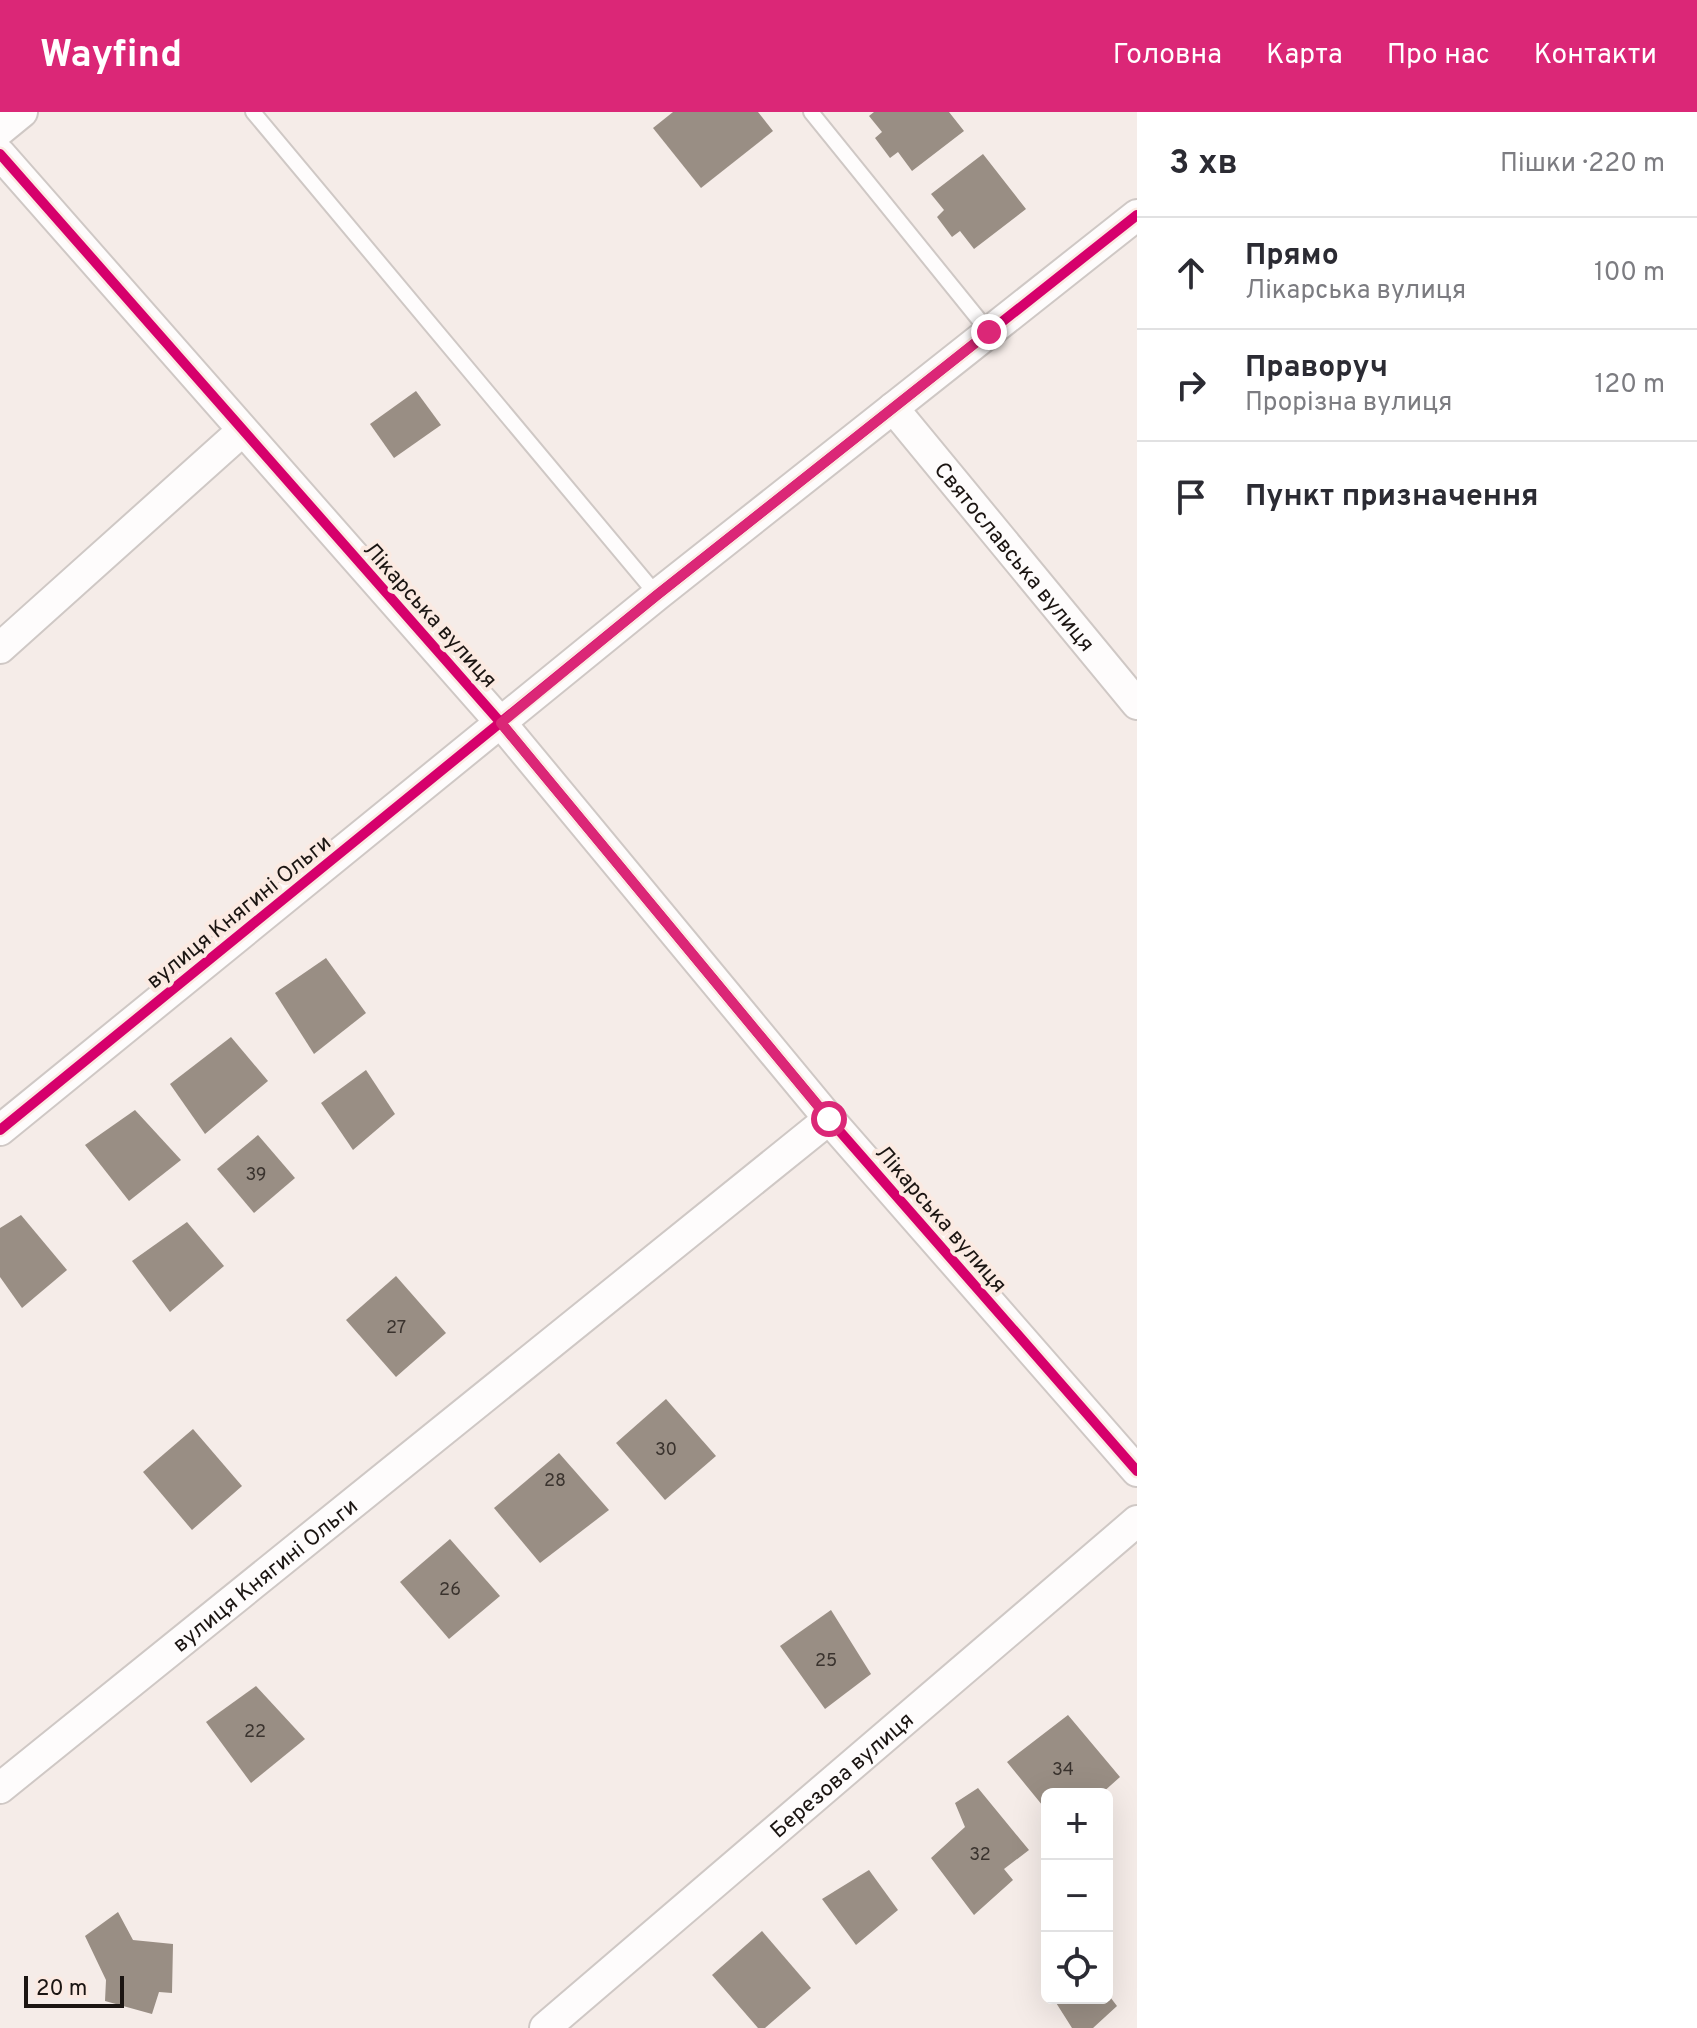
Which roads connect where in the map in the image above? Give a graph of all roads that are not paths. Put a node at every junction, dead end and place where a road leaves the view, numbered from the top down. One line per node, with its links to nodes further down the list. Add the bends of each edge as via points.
1 (22, 112): 4 (street)
2 (253, 112): 10 (lane)
3 (811, 112): 7 (lane)
4 (0, 130)
5 (0, 154): 9 (street, Лікарська вулиця)
6 (1137, 215): 7 (street, вулиця Княгині Ольги)
7 (989, 332): 8 (street, вулиця Княгині Ольги)
8 (893, 408): 10 (street, вулиця Княгині Ольги); 12 (street, Святославська вулиця)
9 (242, 431): 11 (street); 13 (street, Лікарська вулиця)
10 (657, 595): 13 (street, вулиця Княгині Ольги)
11 (0, 648)
12 (1137, 704)
13 (501, 723): 14 (street, Лікарська вулиця); 15 (street, вулиця Княгині Ольги)
14 (829, 1119): 16 (street, Лікарська вулиця); 18 (street, вулиця Княгині Ольги)
15 (0, 1130)
16 (1137, 1471)
17 (1137, 1521): 19 (street, Березова вулиця)
18 (0, 1788)
19 (545, 2028)

